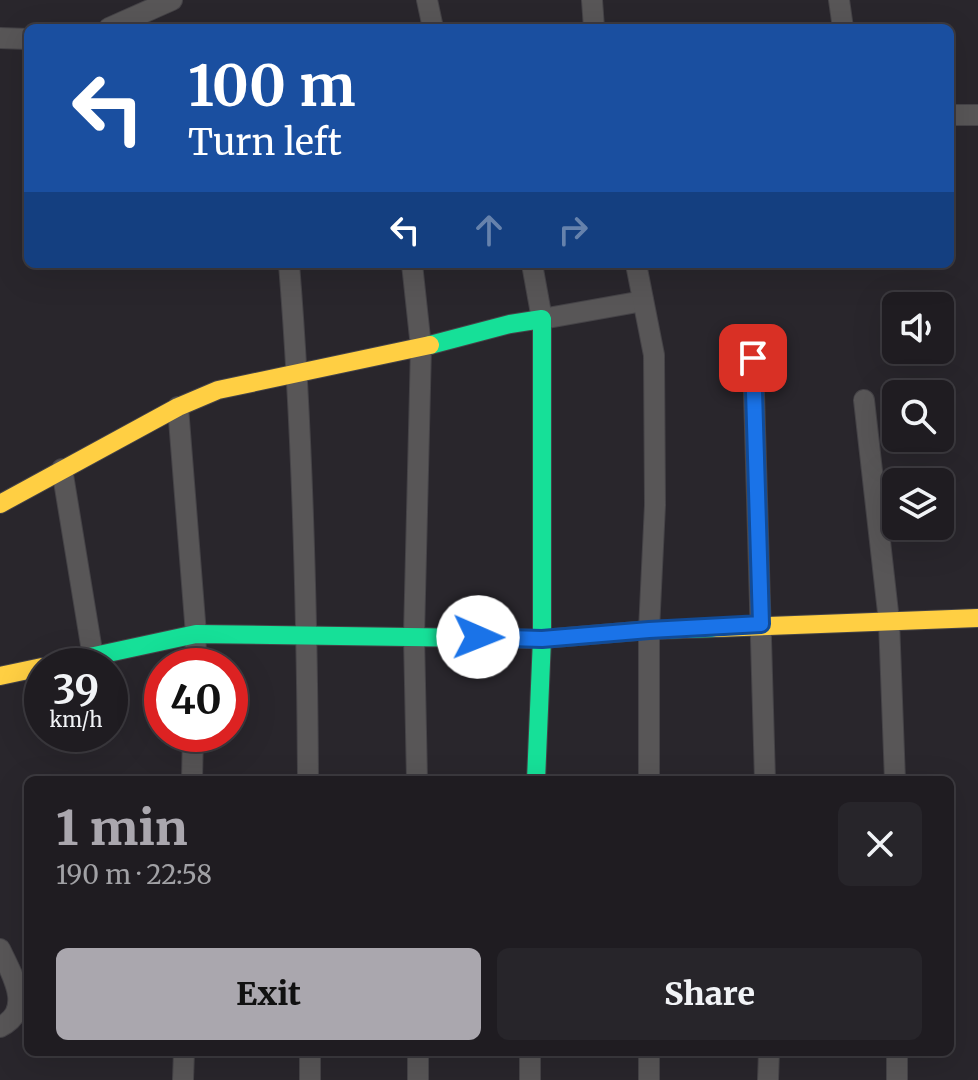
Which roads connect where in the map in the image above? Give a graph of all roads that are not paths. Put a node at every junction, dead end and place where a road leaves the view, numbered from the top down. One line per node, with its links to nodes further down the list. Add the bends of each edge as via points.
1 (172, 0): 5 (street)
2 (427, 0): 6 (street)
3 (592, 0): 7 (street)
4 (839, 0): 8 (street)
5 (118, 24)
6 (432, 24)
7 (594, 24)
8 (842, 24)
9 (0, 38): 10 (street)
10 (24, 39)
11 (954, 115): 12 (street)
12 (978, 115)
13 (289, 268): 21 (street)
14 (412, 268): 19 (street)
15 (533, 268): 18 (street)
16 (637, 268): 17 (street)
17 (643, 301): 18 (street); 29 (street, via 654,355)
18 (542, 319): 19 (street); 33 (street)
19 (421, 347): 21 (street); 32 (street)
20 (753, 358): 28 (street)
21 (298, 374): 23 (street, via 218,390); 31 (street)
22 (864, 400): 27 (street)
23 (178, 407): 24 (street); 30 (street)
24 (62, 469): 25 (street); 34 (street)
25 (0, 504)
26 (978, 618): 27 (street)
27 (889, 621): 28 (street); 46 (street)
28 (761, 624): 29 (street); 45 (street)
29 (649, 630): 33 (street); 44 (street)
30 (196, 634): 31 (street); 35 (street); 36 (street)
31 (308, 635): 32 (street); 41 (street)
32 (414, 636): 33 (street); 42 (street)
33 (542, 639): 43 (street)
34 (92, 648)
35 (196, 648)
36 (128, 649)
37 (24, 671): 38 (street)
38 (0, 676)
39 (193, 752): 40 (street)
40 (192, 776)
41 (308, 776)
42 (417, 776)
43 (536, 776)
44 (649, 776)
45 (765, 776)
46 (895, 776)
47 (0, 949): 48 (street, via 17,987 19,1006)
48 (0, 1027)
49 (184, 1056): 56 (street)
50 (310, 1056): 57 (street)
51 (418, 1056): 58 (street)
52 (530, 1056): 59 (street)
53 (649, 1056): 60 (street)
54 (769, 1056): 61 (street)
55 (897, 1056): 62 (street)
56 (183, 1080)
57 (310, 1080)
58 (418, 1080)
59 (530, 1080)
60 (649, 1080)
61 (768, 1080)
62 (897, 1080)

